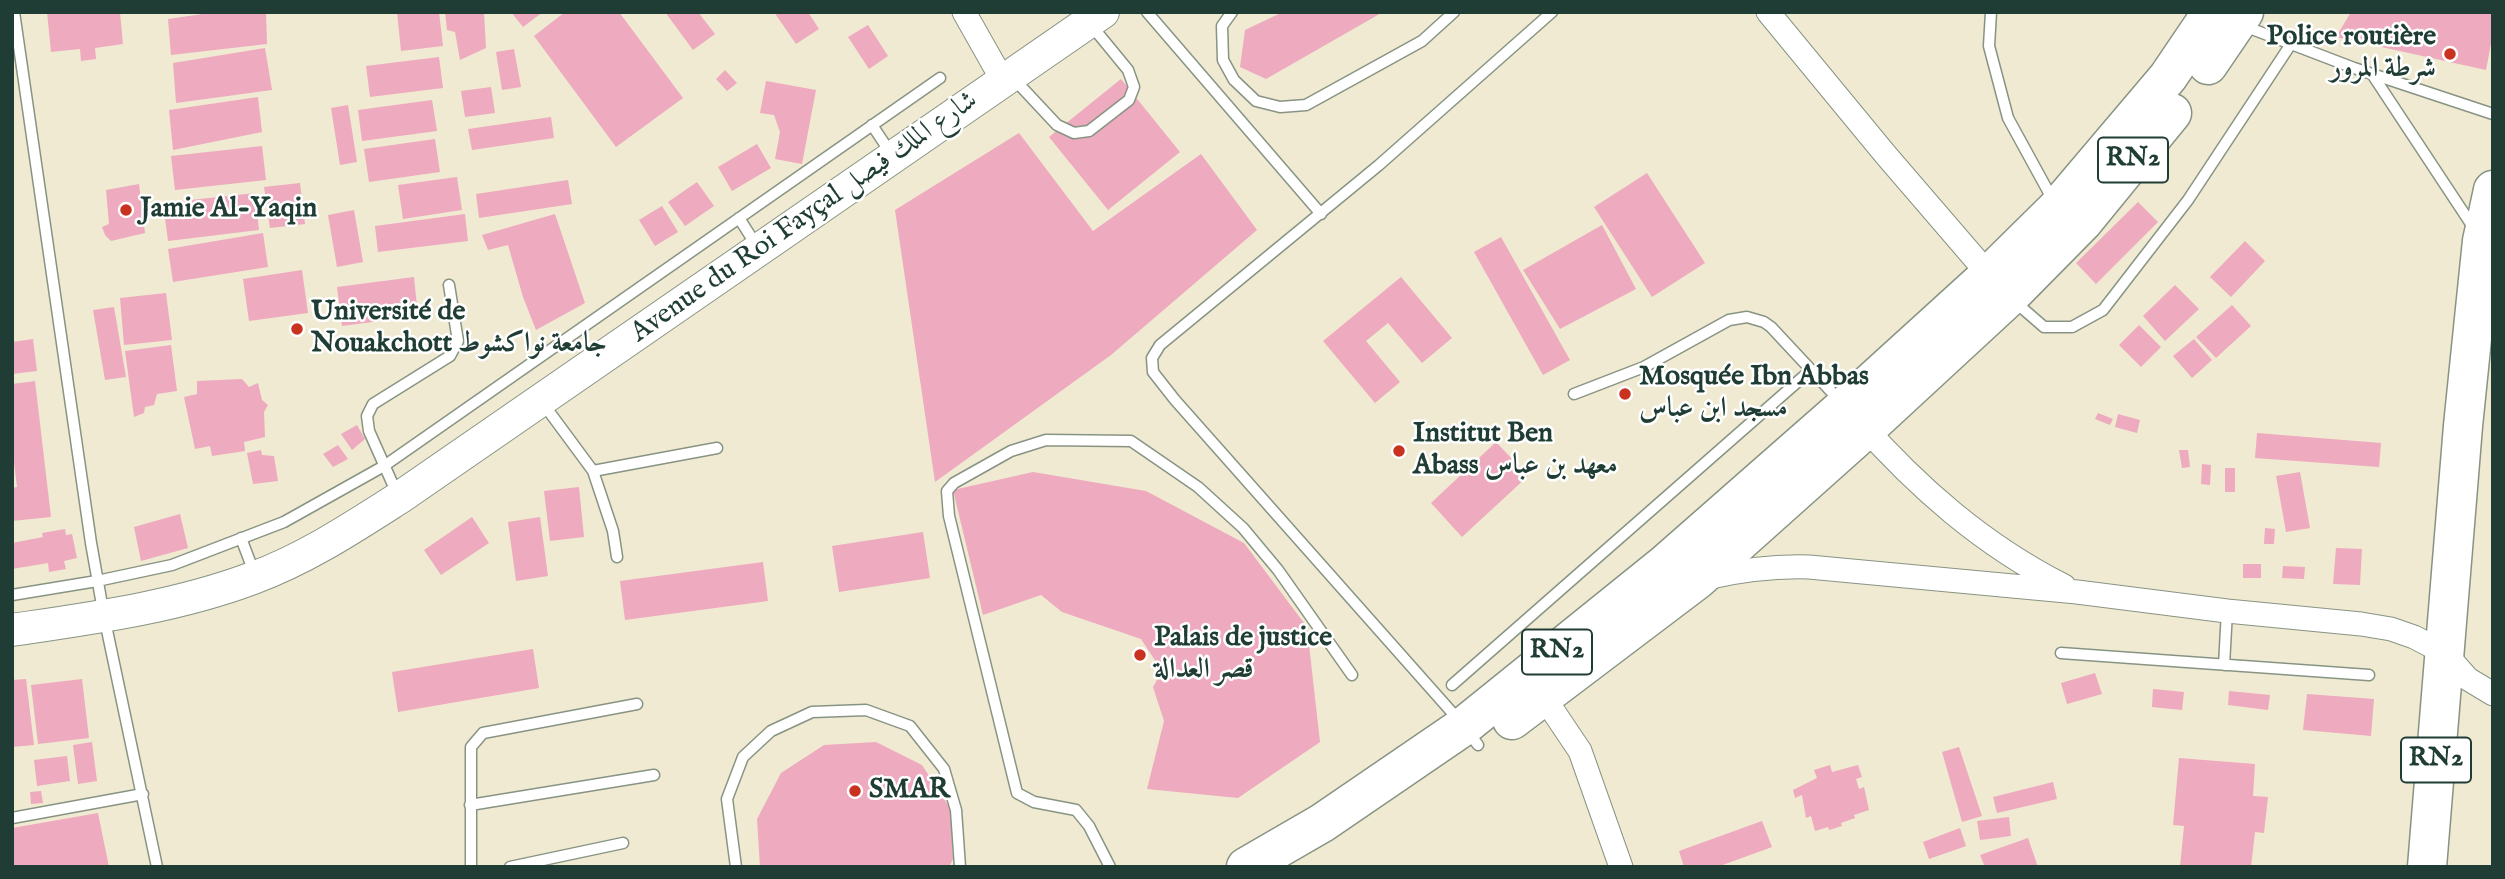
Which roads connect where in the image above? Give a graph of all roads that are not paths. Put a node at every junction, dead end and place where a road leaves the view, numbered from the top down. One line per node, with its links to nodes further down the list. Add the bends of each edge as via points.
1 (14, 12): 39 (lane)
2 (964, 12): 13 (street)
3 (1147, 12): 20 (lane)
4 (1232, 12): 5 (lane, via 1222,26 1223,60 1234,80 1256,101 1280,107 1306,105 1422,41)
5 (1454, 12)
6 (1552, 12): 20 (lane)
7 (1768, 12): 25 (street)
8 (1991, 12): 19 (lane, via 1989,46 2008,118)
9 (2226, 15): 11 (lane); 19 (highway, RN2); 25 (highway, RN2, via 2188,94 2083,222)
10 (1096, 17): 13 (street, Avenue du Roi Fayçal شارع الملك فيصل); 13 (lane, via 1134,87 1129,100 1089,131 1074,133 1057,125)
11 (2291, 44): 12 (lane); 25 (lane, via 2188,200 2103,310 2072,327 2044,327)
12 (2372, 74): 15 (lane); 22 (lane)
13 (1007, 78): 17 (street, Avenue du Roi Fayçal شارع الملك فيصل)
14 (940, 79): 16 (lane)
15 (2493, 114)
16 (872, 125): 17 (lane); 21 (lane)
17 (893, 157): 23 (street, Avenue du Roi Fayçal شارع الملك فيصل)
18 (2493, 190): 22 (highway, RN2)
19 (2057, 208): 25 (highway, RN2)
20 (1321, 214): 53 (lane, via 1160,345 1152,358 1153,372)
21 (739, 218): 23 (lane); 32 (lane)
22 (2482, 241): 49 (highway, RN2, via 2463,426)
23 (759, 250): 29 (street, Avenue du Roi Fayçal شارع الملك فيصل)
24 (449, 285): 32 (lane, via 458,341 450,356 373,404 367,416)
25 (1999, 286): 30 (highway, RN2)
26 (2493, 321): 49 (highway, RN2, via 2480,454)
27 (1811, 370): 28 (lane, via 1764,322 1737,317 1644,367); 30 (lane); 50 (lane)
28 (1574, 394)
29 (541, 400): 33 (lane); 34 (street, Avenue du Roi Fayçal شارع الملك فيصل)
30 (1856, 418): 37 (highway, RN2); 40 (street, via 1950,511 1990,543)
31 (717, 448): 33 (lane)
32 (384, 466): 34 (lane); 35 (lane, via 284,522)
33 (593, 471): 36 (lane)
34 (399, 498): 38 (street, Avenue du Roi Fayçal شارع الملك فيصل, via 342,534)
35 (241, 538): 38 (lane); 39 (lane, via 172,565)
36 (617, 557)
37 (1681, 572): 40 (street, via 1808,567); 51 (highway, RN2)
38 (256, 577): 43 (street, Avenue du Roi Fayçal شارع الملك فيصل)
39 (97, 581): 41 (lane); 43 (lane)
40 (2077, 592): 42 (street)
41 (12, 595)
42 (2227, 611): 46 (lane); 49 (street, via 2391,629)
43 (104, 616): 44 (street, Avenue du Roi Fayçal شارع الملك فيصل); 55 (lane)
44 (12, 630)
45 (2061, 653): 46 (lane)
46 (2224, 665): 48 (lane)
47 (1352, 675): 64 (lane, via 1243,528 1198,487 1131,441 1046,440 1011,452 954,483 947,491 948,516 1017,793 1034,802 1076,810)
48 (2368, 675)
49 (2469, 676): 68 (highway, RN2); 69 (highway, RN2)
50 (1452, 685)
51 (1536, 685): 53 (highway, RN2); 67 (street, via 1580,751)
52 (637, 704): 56 (lane, via 483,733 471,747)
53 (1471, 736): 65 (highway, RN2); 66 (highway, RN2, via 1360,829)
54 (654, 775): 56 (lane)
55 (143, 794): 57 (lane); 59 (lane)
56 (470, 805): 60 (lane)
57 (12, 818)
58 (623, 843): 61 (lane)
59 (157, 867)
60 (471, 867)
61 (510, 867)
62 (736, 867): 63 (lane, via 727,799 743,758 771,731 812,712 866,710 910,726 944,769 956,810)
63 (960, 867)
64 (1110, 867)
65 (1246, 867)
66 (1301, 867)
67 (1621, 867)
68 (2427, 867)
69 (2450, 867)

